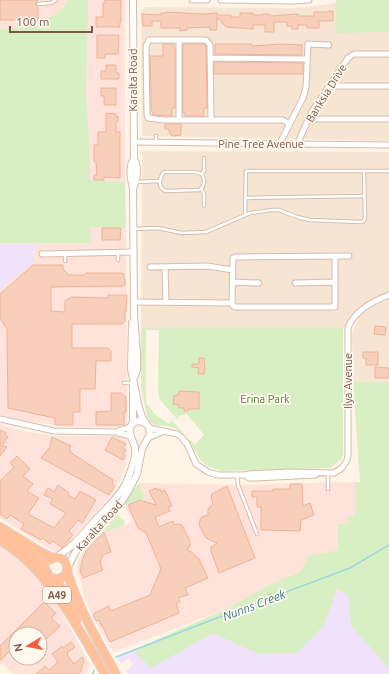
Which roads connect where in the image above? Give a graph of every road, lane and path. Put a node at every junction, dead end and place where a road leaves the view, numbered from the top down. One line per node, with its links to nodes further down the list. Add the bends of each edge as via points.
1 (56, 0): 8 (lane, via 51,4)
2 (133, 0): 21 (street, Karalta Road)
3 (192, 0): 4 (street)
4 (207, 0)
5 (221, 0): 6 (street)
6 (280, 0): 7 (street)
7 (310, 0)
8 (38, 4)
9 (179, 40): 12 (street, via 206,40 210,45); 18 (street); 18 (street, via 149,40 146,46 146,114 151,119)
10 (329, 45): 13 (street, via 308,44)
11 (389, 54): 14 (street, Banksia Drive, via 354,54 348,58)
12 (210, 58): 13 (street); 19 (street)
13 (307, 59): 20 (street, via 303,98)
14 (330, 86): 15 (street); 16 (street, Banksia Drive)
15 (389, 86)
16 (308, 119): 17 (street); 23 (street, Banksia Drive)
17 (389, 119)
18 (179, 120): 19 (street)
19 (211, 120): 20 (street, via 283,120)
20 (289, 124): 22 (street)
21 (134, 142): 22 (street, Pine Tree Avenue, via 156,139 193,144); 26 (street, Karalta Road)
22 (279, 145): 23 (street, Pine Tree Avenue)
23 (297, 145): 24 (street, Pine Tree Avenue)
24 (389, 145)
25 (204, 158): 29 (lane)
26 (134, 160): 31 (street, Karalta Road); 32 (street, Karalta Road, via 131,163 131,181)
27 (364, 171): 28 (lane); 34 (lane); 35 (lane, via 246,171)
28 (389, 172)
29 (202, 174): 30 (lane, via 165,172); 33 (lane, via 204,184)
30 (159, 181): 31 (lane); 33 (lane, via 161,188 165,190)
31 (136, 182): 32 (street, Karalta Road)
32 (134, 188): 38 (street, Karalta Road)
33 (201, 189): 36 (lane, via 204,193)
34 (364, 196): 35 (lane); 37 (lane, via 364,221 361,222 310,220 279,210)
35 (246, 198): 37 (lane)
36 (204, 206)
37 (245, 215): 38 (lane, via 206,232)
38 (134, 229): 40 (street, Karalta Road)
39 (118, 252): 40 (street); 42 (street); 45 (lane)
40 (134, 252): 55 (street, Karalta Road)
41 (42, 254): 42 (street)
42 (65, 254): 46 (lane)
43 (335, 256): 44 (street); 49 (street, via 236,257 232,258); 51 (street)
44 (349, 256)
45 (118, 260)
46 (65, 261)
47 (150, 267): 48 (street)
48 (165, 267): 49 (street, via 207,266); 56 (street)
49 (232, 270): 50 (street)
50 (232, 282): 52 (street); 57 (street)
51 (335, 282): 53 (street); 57 (street, via 335,307 234,307)
52 (260, 283)
53 (295, 283)
54 (389, 295): 68 (street, Ilya Avenue, via 357,312 348,328 347,460 340,470)
55 (134, 302): 56 (street); 58 (street, Karalta Road)
56 (166, 302): 57 (street)
57 (232, 303)
58 (134, 314): 59 (street, Karalta Road, via 137,355); 59 (street, Karalta Road, via 129,368)
59 (133, 381): 60 (lane); 62 (street, Karalta Road); 63 (street, Karalta Road)
60 (124, 383)
61 (0, 419): 64 (street, via 54,431)
62 (132, 425): 63 (street, via 142,421); 64 (street); 66 (street, Karalta Road, via 129,430)
63 (148, 426): 65 (street); 67 (street, Karalta Road, via 150,434)
64 (115, 432): 66 (street)
65 (162, 432): 67 (street); 69 (street, via 175,433 181,437 196,464 201,468 212,474)
66 (131, 438): 67 (street, via 141,442); 75 (street, Karalta Road, via 135,457 124,487 70,547)
67 (147, 439): 76 (street, Karalta Road, via 142,449 137,474 129,490 120,504 77,549)
68 (326, 474): 69 (street, via 290,472); 70 (lane)
69 (237, 476): 73 (lane)
70 (328, 488)
71 (0, 527): 75 (highway)
72 (0, 534): 77 (highway, A49, via 37,559)
73 (257, 534)
74 (0, 540): 79 (highway, A49, via 44,578 59,597)
75 (55, 558): 76 (highway, via 64,560); 77 (highway, via 47,562)
76 (68, 569): 78 (highway, A49, via 64,577); 81 (highway, A49, via 88,623)
77 (46, 570): 78 (highway, A49)
78 (52, 578): 79 (highway, A49, via 63,590)
79 (98, 663): 80 (highway, A49)
80 (104, 674)
81 (116, 674)

